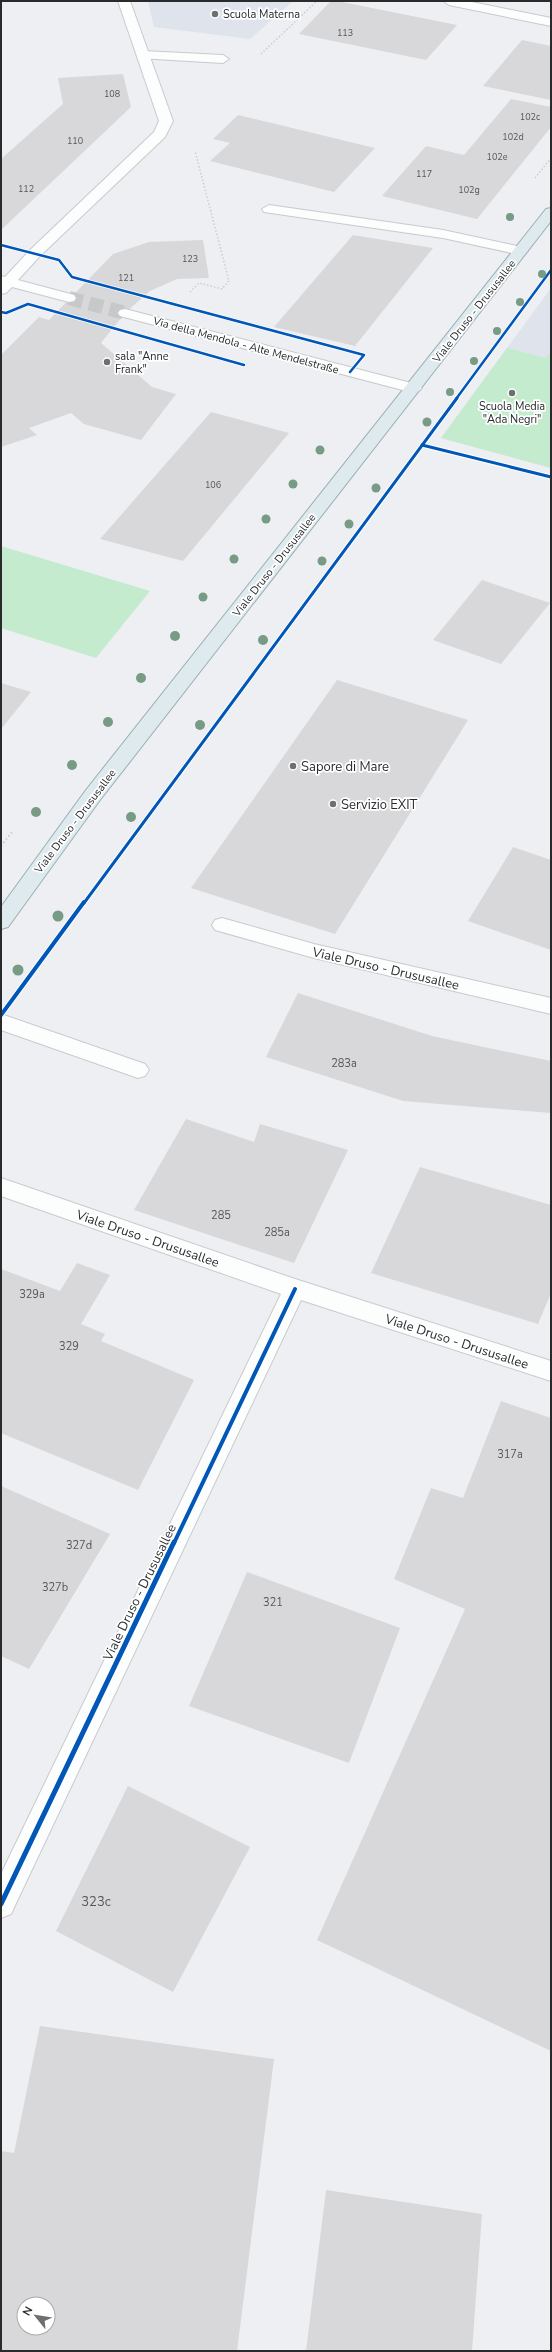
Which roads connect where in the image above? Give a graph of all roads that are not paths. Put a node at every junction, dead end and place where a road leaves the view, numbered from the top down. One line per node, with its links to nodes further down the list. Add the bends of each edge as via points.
1 (124, 1): 4 (street)
2 (450, 1): 3 (street)
3 (551, 22)
4 (143, 55): 5 (street); 9 (street, via 166,121 160,134)
5 (223, 59)
6 (269, 209): 8 (street, via 443,234)
7 (551, 212): 8 (main road, Viale Druso - Drususallee)
8 (521, 251): 12 (main road, Viale Druso - Drususallee)
9 (4, 284): 10 (street)
10 (69, 298)
11 (125, 314): 12 (street, Via della Mendola - Alte Mendelstraße)
12 (414, 388): 13 (main road, Viale Druso - Drususallee, via 94,795)
13 (1, 922)
14 (222, 925): 15 (street, Viale Druso - Drususallee, via 314,951)
15 (551, 1006)
16 (1, 1022): 17 (street)
17 (138, 1070)
18 (1, 1187): 19 (street, Viale Druso - Drususallee)
19 (295, 1289): 20 (street, Viale Druso - Drususallee); 21 (street, Viale Druso - Drususallee)
20 (551, 1371)
21 (1, 1904)

